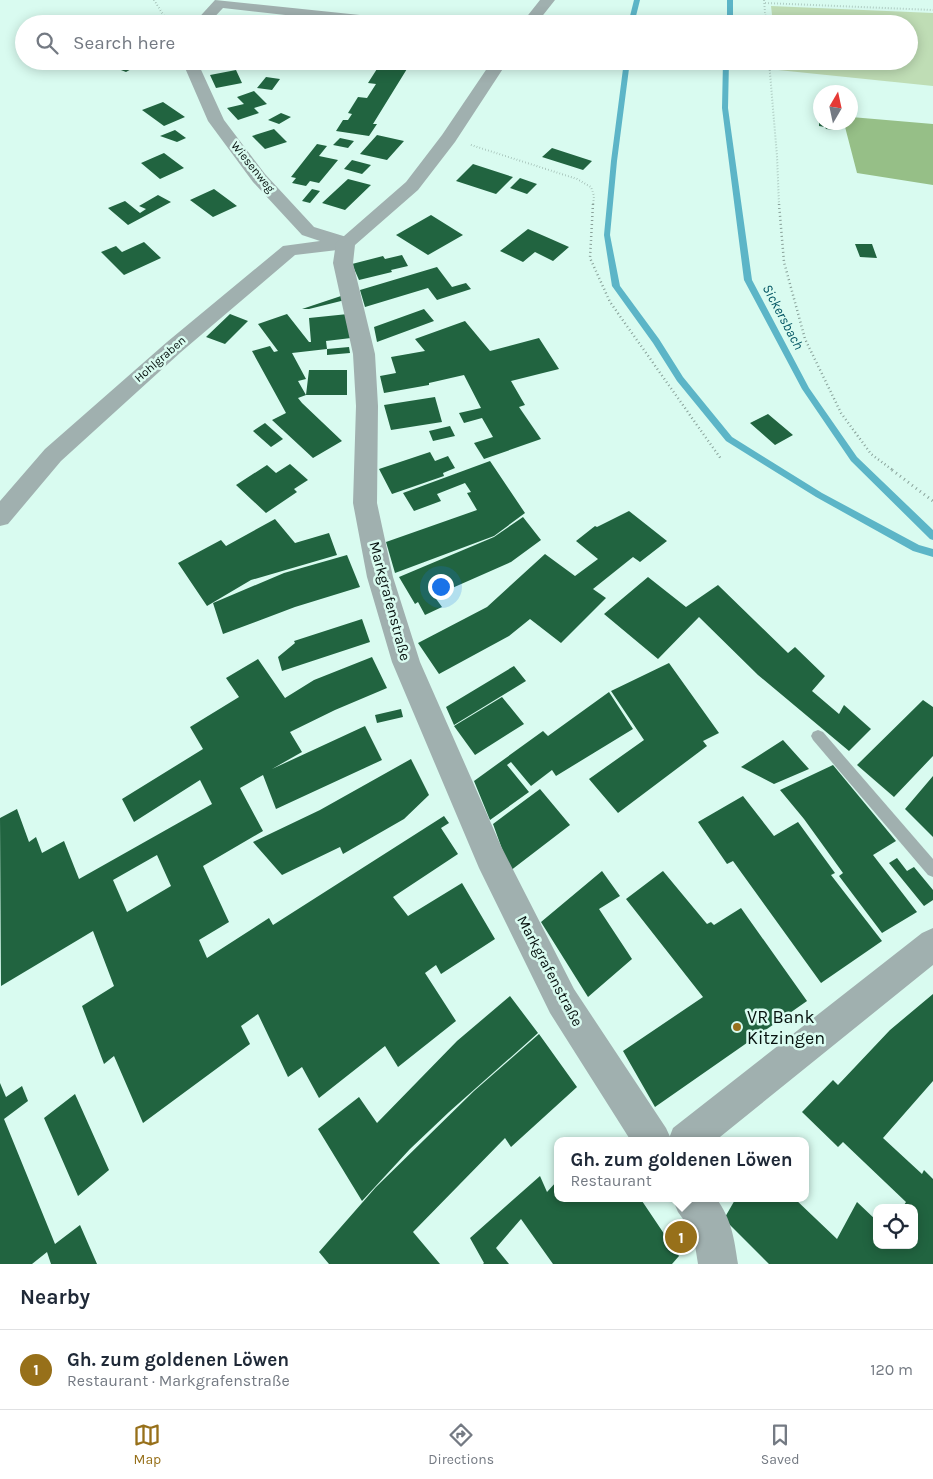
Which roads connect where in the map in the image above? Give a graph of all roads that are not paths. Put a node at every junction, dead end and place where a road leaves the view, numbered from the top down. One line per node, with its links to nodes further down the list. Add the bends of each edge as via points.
1 (548, 0): 5 (street)
2 (222, 2): 3 (street); 4 (street)
3 (209, 15)
4 (332, 15)
5 (536, 15)
6 (193, 70): 8 (street, Wiesenweg, via 216,120 259,178 308,231)
7 (494, 70): 8 (street, via 412,186)
8 (346, 243): 9 (street, Hohlgraben, via 290,250 174,347 53,455); 13 (street, Markgrafenstraße, via 343,263 364,354 367,406 365,503 380,577 406,662 490,857 562,1001)
9 (0, 517)
10 (818, 736): 11 (lane)
11 (933, 870)
12 (933, 944): 14 (street)
13 (650, 1137)
14 (691, 1137)
15 (695, 1202): 16 (street, via 712,1226)
16 (718, 1264)

